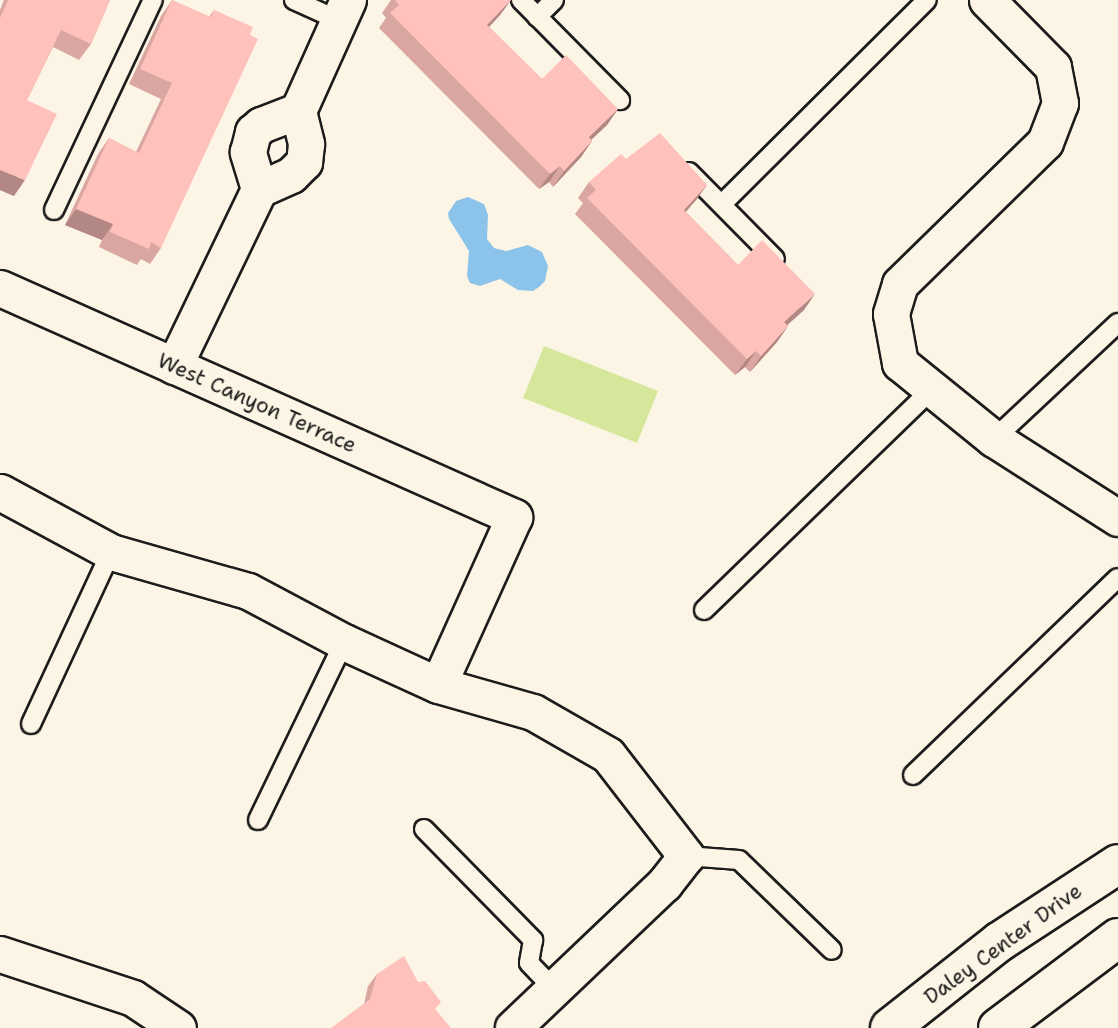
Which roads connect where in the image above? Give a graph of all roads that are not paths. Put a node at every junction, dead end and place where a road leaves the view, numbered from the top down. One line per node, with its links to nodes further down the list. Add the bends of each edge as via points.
1 (153, 0): 14 (lane)
2 (294, 0): 7 (lane)
3 (521, 0): 8 (lane)
4 (554, 0): 8 (lane)
5 (927, 0): 13 (lane)
6 (987, 0): 19 (street, via 1053,67 1060,103 1045,142 900,284 891,314 901,363)
7 (343, 10): 10 (street)
8 (537, 16): 9 (lane)
9 (620, 100)
10 (298, 111): 12 (street, via 306,144 304,162 291,175); 12 (street, via 253,132 248,152)
11 (675, 158): 13 (lane)
12 (259, 189): 18 (street)
13 (722, 204): 15 (lane)
14 (54, 210)
15 (787, 271)
16 (0, 289): 18 (street, West Canyon Terrace)
17 (1118, 323): 20 (lane)
18 (174, 366): 27 (street, West Canyon Terrace, via 514,517)
19 (932, 389): 20 (street); 25 (lane)
20 (994, 439): 22 (street)
21 (0, 492): 23 (street)
22 (1118, 518)
23 (111, 552): 26 (street, via 248,591); 28 (lane)
24 (1118, 578): 29 (lane)
25 (704, 610)
26 (344, 642): 27 (street); 30 (lane)
27 (438, 685): 32 (street, via 533,712 608,755)
28 (32, 724)
29 (913, 775)
30 (258, 820)
31 (424, 829): 37 (lane, via 533,940 529,963)
32 (686, 856): 35 (lane, via 739,860); 37 (street, via 664,884)
33 (1118, 863): 40 (main road, Daley Center Drive, via 999,942)
34 (1118, 938): 41 (main road)
35 (832, 950)
36 (0, 954): 38 (street, via 133,998)
37 (554, 989): 39 (street)
38 (178, 1028)
39 (513, 1028)
40 (890, 1028)
41 (998, 1028)

